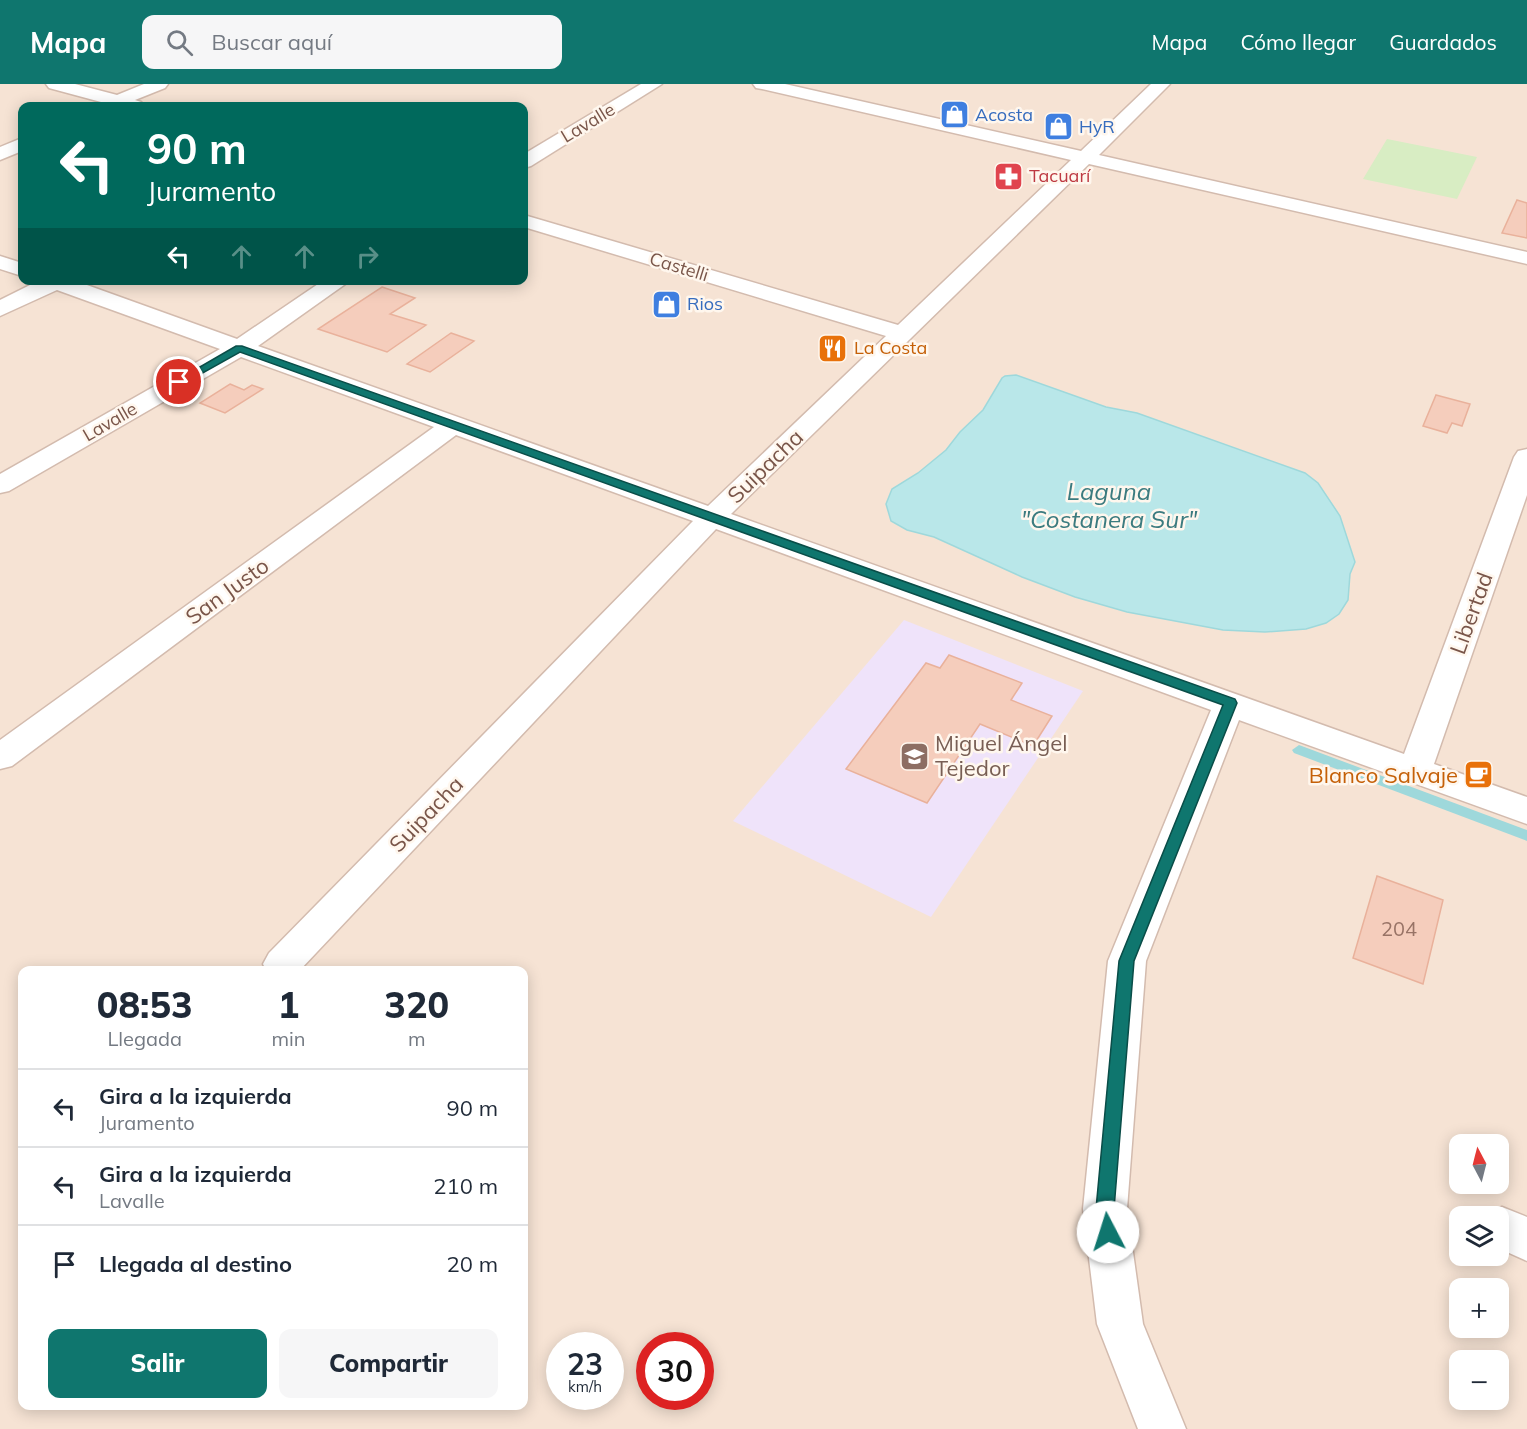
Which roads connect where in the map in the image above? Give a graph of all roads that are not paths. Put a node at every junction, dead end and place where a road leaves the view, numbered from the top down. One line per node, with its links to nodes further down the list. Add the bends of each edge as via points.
1 (55, 84): 6 (street)
2 (159, 84): 7 (street)
3 (653, 84): 11 (street, Lavalle)
4 (762, 84): 10 (street)
5 (1161, 84): 10 (street, Suipacha)
6 (106, 102)
7 (117, 102)
8 (18, 146): 9 (street)
9 (0, 154)
10 (1086, 158): 13 (street); 20 (street, Suipacha)
11 (528, 160)
12 (528, 222): 20 (street, Castelli)
13 (1527, 258)
14 (0, 262): 15 (street)
15 (18, 269)
16 (45, 285): 19 (street)
17 (64, 285): 21 (street)
18 (333, 285): 21 (street, Lavalle)
19 (0, 309)
20 (903, 334): 26 (street, Suipacha)
21 (239, 348): 22 (street); 24 (street, Lavalle)
22 (453, 425): 26 (street); 28 (street, San Justo)
23 (1527, 457): 25 (street, Libertad)
24 (0, 485)
25 (1518, 512): 29 (street, Libertad)
26 (712, 517): 27 (street); 31 (street, Suipacha)
27 (1230, 703): 29 (street); 32 (street, via 1127,961 1105,1209 1120,1324)
28 (0, 757)
29 (1415, 770): 30 (street)
30 (1527, 811)
31 (282, 964)
32 (1162, 1429)

